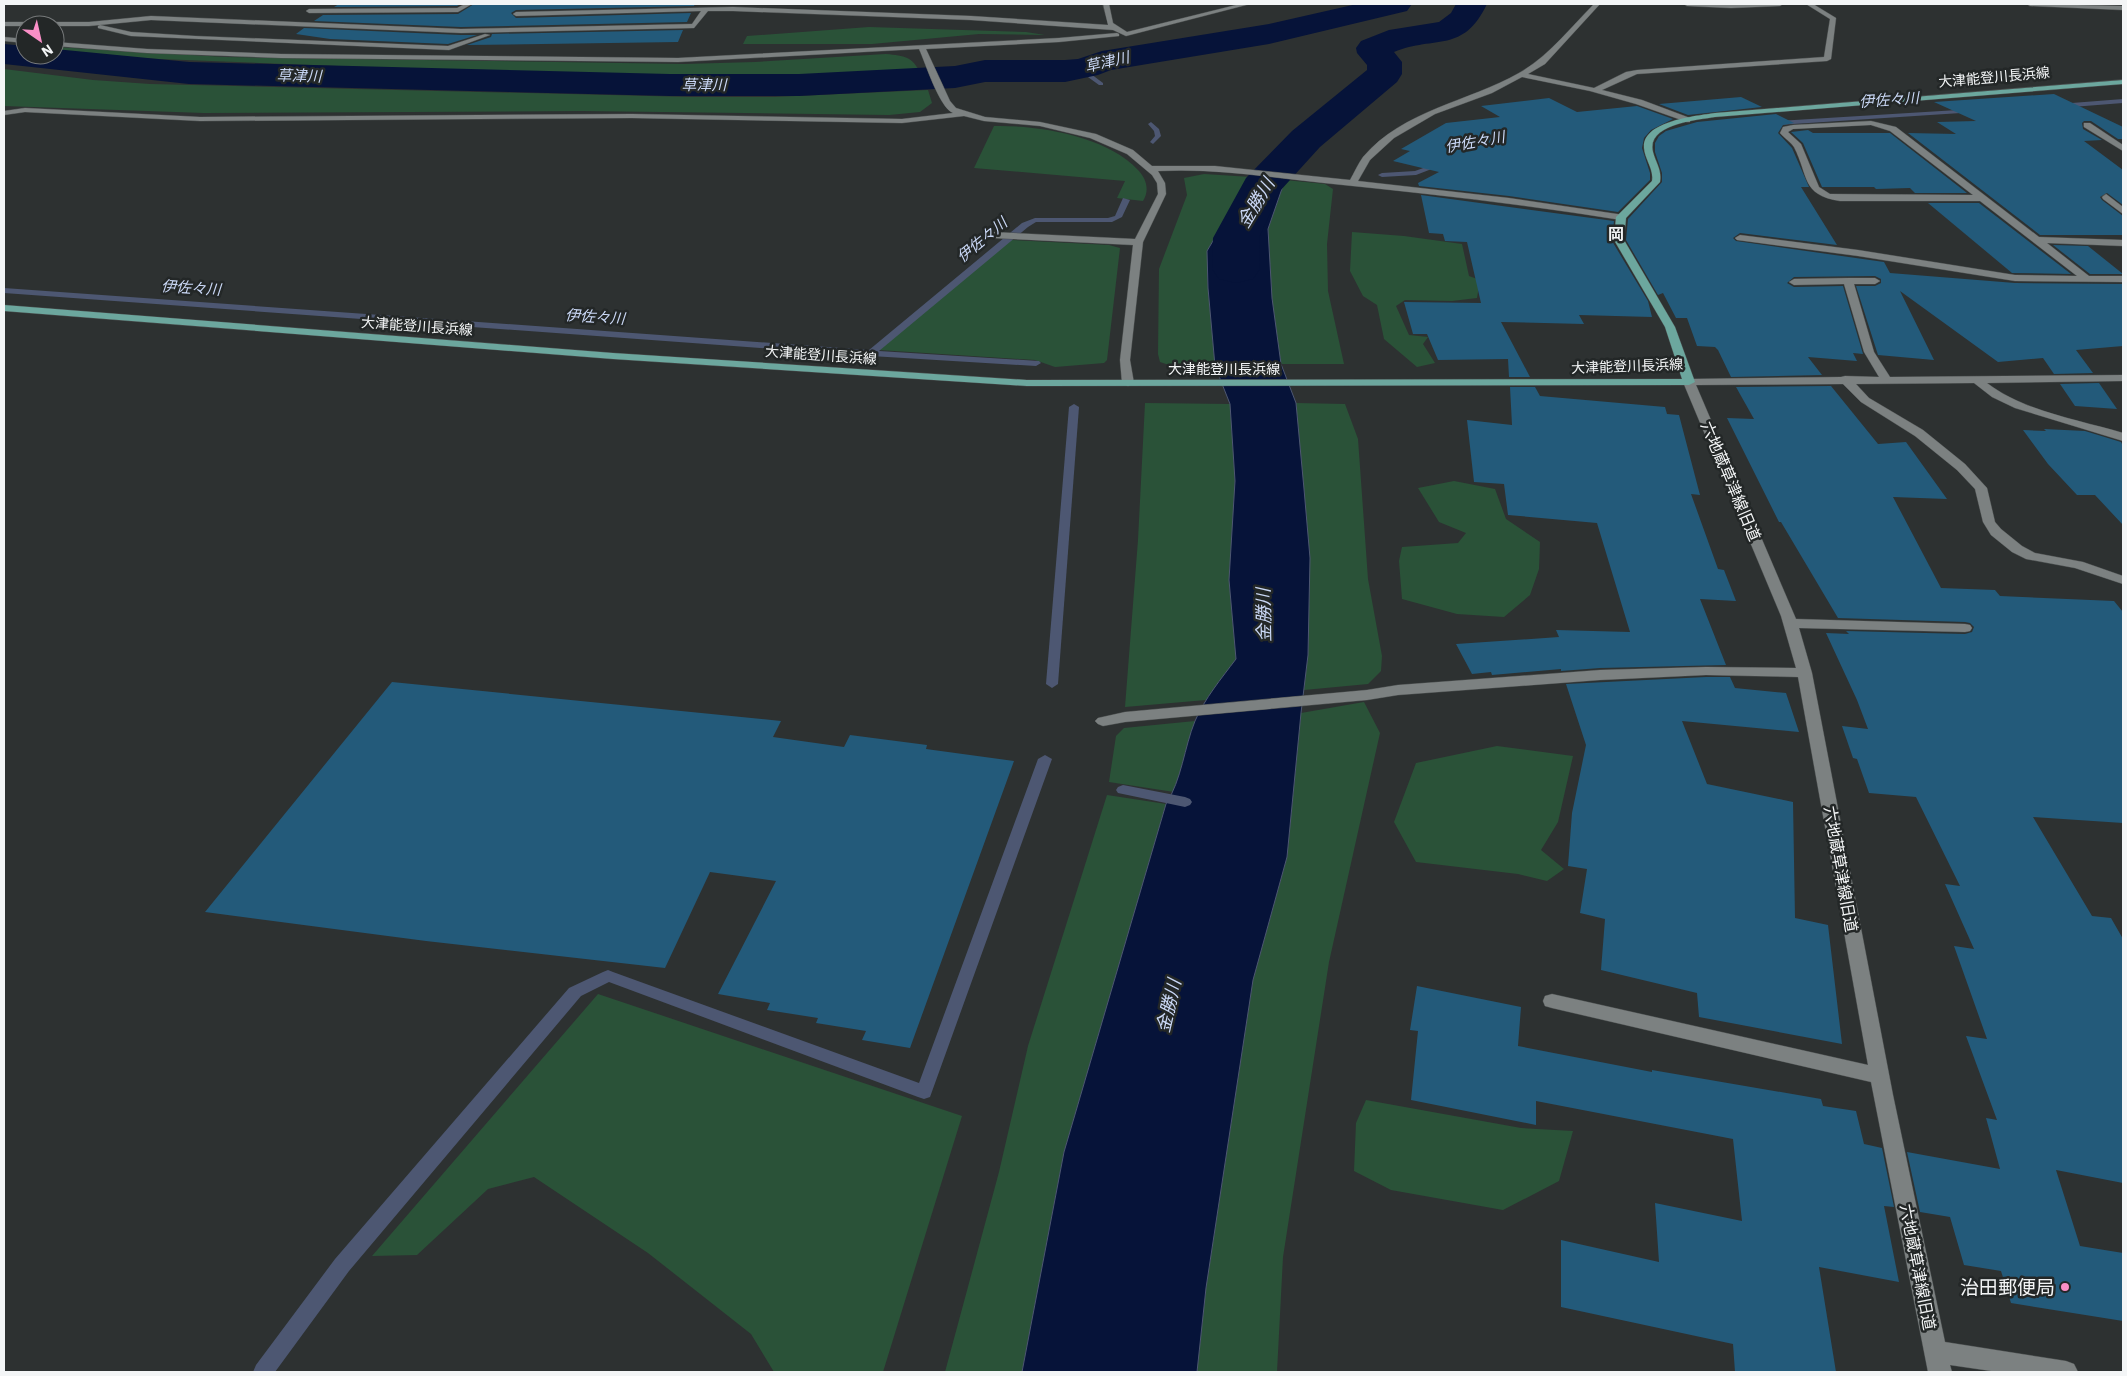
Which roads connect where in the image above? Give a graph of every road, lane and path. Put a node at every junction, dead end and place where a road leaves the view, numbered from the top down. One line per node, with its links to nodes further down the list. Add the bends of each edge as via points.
1 (319, 4): 15 (street)
2 (373, 4): 14 (street)
3 (469, 4): 14 (street, via 458,10)
4 (526, 4): 17 (street)
5 (1106, 4): 23 (street)
6 (1247, 4): 28 (street)
7 (1597, 4): 34 (street, via 1542,62)
8 (1687, 4): 9 (street)
9 (1780, 4)
10 (1809, 4): 36 (street, via 1833,18 1827,59 1637,72)
11 (2030, 4): 12 (street)
12 (2123, 8)
13 (706, 9): 16 (street); 17 (street); 25 (street, via 694,26)
14 (364, 10): 15 (street)
15 (309, 11): 21 (street)
16 (792, 12): 18 (street); 23 (street, via 896,11)
17 (516, 14): 25 (street)
18 (786, 17)
19 (4, 24): 20 (street)
20 (89, 24): 21 (street, via 151,18); 29 (street, via 131,34)
21 (285, 24): 22 (street)
22 (318, 26): 24 (street); 26 (street)
23 (1114, 28): 28 (street)
24 (457, 31): 25 (street); 31 (street, via 489,34 449,48)
25 (502, 31)
26 (302, 32)
27 (293, 34): 29 (street)
28 (1126, 34): 32 (street)
29 (268, 42): 31 (street)
30 (65, 45): 33 (street, via 348,57)
31 (342, 45): 33 (street)
32 (922, 48): 33 (street, via 678,60); 38 (street, via 946,101)
33 (508, 57)
34 (1521, 76): 36 (street); 43 (street, via 1432,112 1391,136 1366,158)
35 (2123, 82): 39 (main road, 大津能登川長浜線, via 1715,115)
36 (1596, 90): 39 (street)
37 (4, 113): 38 (street, via 25,110 200,118 632,116 902,121)
38 (961, 114): 42 (street, via 1077,131 1130,152)
39 (1687, 120): 47 (main road, 大津能登川長浜線, via 1650,137 1648,145 1658,175 1656,182)
40 (2087, 124): 41 (street)
41 (2121, 146)
42 (1152, 169): 43 (street, via 1208,168); 51 (street, via 1161,183 1162,194)
43 (1353, 183): 47 (street, via 1477,196)
44 (2106, 197): 46 (street)
45 (1981, 198): 45 (street, via 1827,196 1815,188 1797,144 1784,132 1793,127 1883,125 1893,129); 50 (street)
46 (2123, 211)
47 (1621, 217): 63 (main road, 大津能登川長浜線, via 1619,240 1670,327)
48 (994, 235): 51 (street)
49 (1740, 238): 53 (street, via 2015,278)
50 (2037, 240): 52 (street); 53 (street)
51 (1138, 242): 64 (street, via 1124,360)
52 (2123, 242)
53 (2086, 278): 54 (street)
54 (2123, 279)
55 (1848, 281): 56 (street); 57 (street); 59 (street, via 1869,352)
56 (1874, 281)
57 (1794, 282)
58 (4, 308): 64 (main road, 大津能登川長浜線, via 613,356 1027,383)
59 (1885, 378): 61 (street); 62 (street)
60 (2123, 378): 61 (street)
61 (1976, 379): 65 (street, via 1996,395 2019,406)
62 (1845, 380): 63 (street); 66 (street, via 1865,400 1919,433 1961,467 1980,488 1989,522 2017,549 2031,556 2078,565)
63 (1689, 382): 64 (main road, 大津能登川長浜線); 67 (street, 六地蔵草津線旧道)
64 (1128, 383)
65 (2123, 437)
66 (2123, 580)
67 (1790, 623): 68 (street); 69 (street, 六地蔵草津線旧道)
68 (1965, 628)
69 (1806, 673): 70 (street, via 1706,671 1600,675 1398,690); 72 (street, 六地蔵草津線旧道)
70 (1103, 721)
71 (1552, 1001): 72 (street)
72 (1879, 1076): 73 (street, 六地蔵草津線旧道)
73 (1937, 1361): 74 (street)
74 (2066, 1372)

